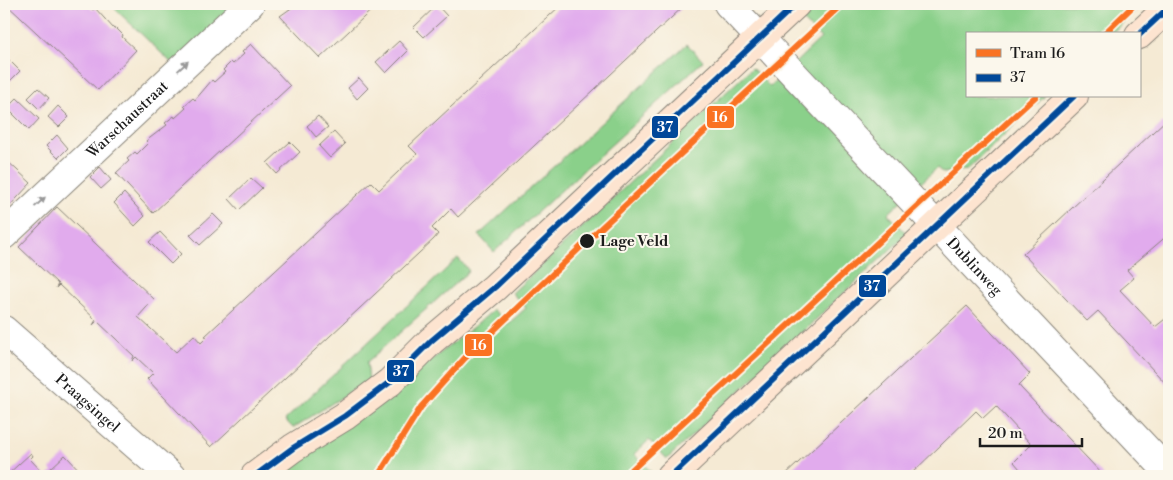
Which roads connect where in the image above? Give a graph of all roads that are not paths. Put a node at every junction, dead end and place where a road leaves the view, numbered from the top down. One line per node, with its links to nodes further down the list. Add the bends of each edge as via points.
1 (250, 4): 9 (street, Warschaustraat, one-way to 1)
2 (728, 4): 6 (street, Dublinweg)
3 (796, 4): 6 (street)
4 (1169, 7): 5 (street)
5 (1140, 34)
6 (759, 38): 8 (street, Dublinweg); 13 (street, via 390,382)
7 (1072, 98): 8 (street)
8 (937, 226): 11 (street, Dublinweg); 14 (street)
9 (4, 235)
10 (4, 330): 12 (street, Praagsingel)
11 (1169, 473)
12 (171, 476)
13 (255, 476)
14 (671, 476)

